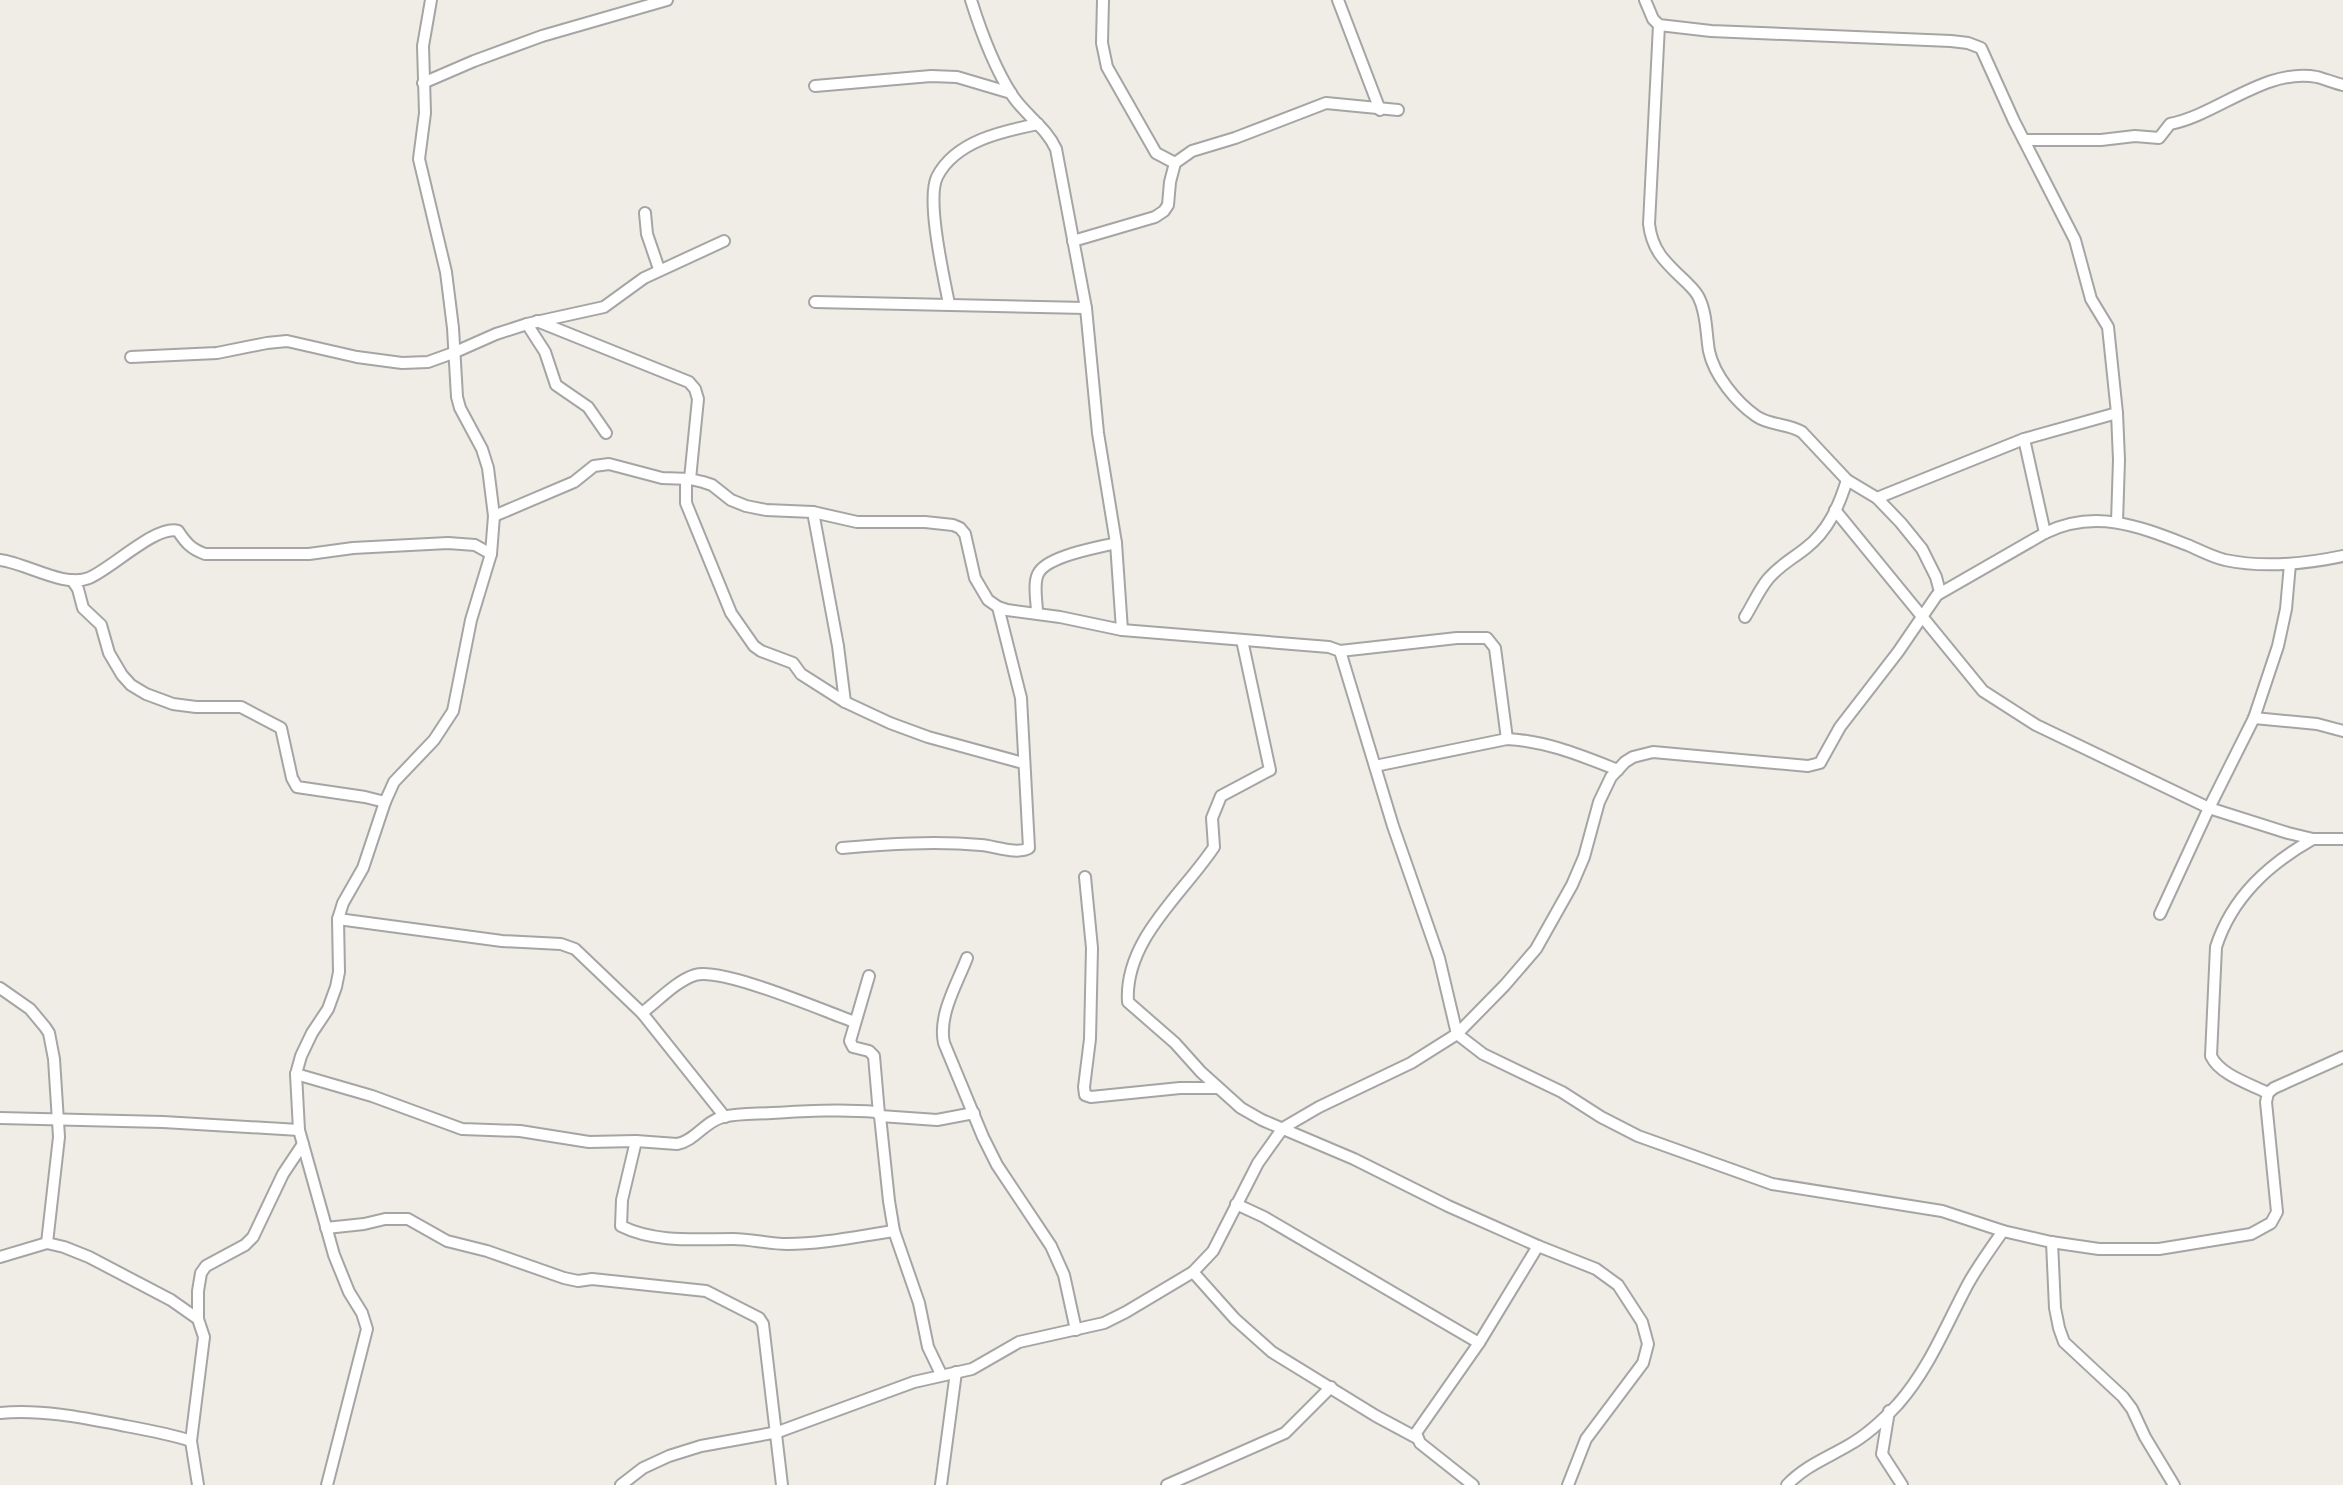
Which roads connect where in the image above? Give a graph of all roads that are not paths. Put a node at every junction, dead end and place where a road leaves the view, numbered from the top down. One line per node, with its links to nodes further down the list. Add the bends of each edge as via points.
1 (431, 0): 8 (street, via 423,46)
2 (667, 0): 8 (street, via 542,37)
3 (971, 0): 11 (street)
4 (1103, 0): 16 (street, via 1102,43 1107,67 1156,153)
5 (1338, 0): 12 (street)
6 (1645, 0): 7 (street)
7 (1658, 25): 15 (street, via 1968,43 1981,48); 31 (street, via 1648,224 1653,243 1659,257 1699,296 1710,354 1738,400 1767,423 1797,429)
8 (423, 83): 25 (street, via 425,113 419,159 446,272)
9 (2343, 85): 15 (street, via 2315,76 2276,81 2185,122 2170,124 2159,138)
10 (815, 86): 11 (street, via 957,77)
11 (1011, 93): 14 (street)
12 (1380, 110): 13 (street); 16 (street, via 1326,103 1192,151)
13 (1398, 110)
14 (1038, 124): 19 (street, via 1056,149); 22 (street, via 976,142 937,178 934,197 940,258)
15 (2024, 140): 27 (street, via 2075,240 2091,299 2108,327)
16 (1175, 163): 19 (street, via 1164,211)
17 (645, 212): 20 (street)
18 (724, 240): 20 (street)
19 (1073, 241): 23 (street)
20 (659, 269): 24 (street, via 604,307)
21 (816, 302): 22 (street)
22 (950, 304): 23 (street)
23 (1086, 308): 38 (street, via 1097,433)
24 (532, 322): 25 (street); 28 (street, via 556,385 584,403); 30 (street, via 689,382 698,398)
25 (453, 353): 26 (street, via 428,362 402,363 287,341 217,353); 35 (street, via 457,397 488,468)
26 (131, 357)
27 (2117, 414): 29 (street); 36 (street)
28 (606, 433)
29 (2024, 439): 32 (street); 37 (street)
30 (688, 479): 34 (street, via 712,485 746,506); 35 (street, via 601,464 574,482); 52 (street, via 686,503 727,604 746,635 761,652 793,663 801,674)
31 (1847, 480): 32 (street); 33 (street)
32 (1877, 498): 44 (street, via 1922,549)
33 (1835, 510): 47 (street); 48 (street, via 1822,533 1767,581)
34 (813, 512): 45 (street, via 857,522 925,522 960,528 975,578); 52 (street)
35 (494, 516): 39 (street)
36 (2117, 522): 37 (street, via 2059,526); 42 (street, via 2223,559)
37 (2045, 533): 44 (street)
38 (1116, 543): 46 (street, via 1050,562 1039,571); 49 (street)
39 (491, 554): 43 (street, via 482,547 456,543 309,554 205,554 193,550 172,529 104,571); 59 (street, via 471,620 453,711 434,740 394,782)
40 (2343, 556): 42 (street)
41 (0, 560): 43 (street)
42 (2290, 564): 53 (street, via 2278,646)
43 (72, 580): 59 (street, via 83,608 101,625 109,653 131,684 173,704 245,708 281,728 296,787)
44 (1940, 592): 47 (street)
45 (998, 607): 46 (street); 56 (street, via 1021,698)
46 (1037, 613): 49 (street)
47 (1922, 616): 58 (street, via 1840,727 1820,763 1808,766 1653,752 1633,757); 60 (street, via 1983,691 2036,725)
48 (1745, 617)
49 (1122, 630): 50 (street)
50 (1242, 640): 51 (street); 75 (street, via 1270,769 1221,796 1212,818 1214,847 1146,936 1127,999)
51 (1340, 651): 55 (street, via 1487,638 1495,648); 57 (street)
52 (845, 702): 56 (street, via 928,737)
53 (2254, 719): 54 (street); 60 (street)
54 (2343, 731)
55 (1507, 739): 57 (street); 58 (street, via 1564,749)
56 (1023, 763): 63 (street, via 1026,850 909,843)
57 (1375, 766): 72 (street, via 1439,958)
58 (1618, 770): 72 (street, via 1599,802 1572,885 1536,949)
59 (385, 802): 66 (street, via 363,868)
60 (2208, 808): 61 (street); 65 (street)
61 (2313, 839): 62 (street); 76 (street, via 2252,882 2216,947 2211,1056 2222,1070)
62 (2343, 839)
63 (842, 848)
64 (1085, 877): 75 (street, via 1092,948 1085,1095)
65 (2160, 914)
66 (338, 919): 70 (street, via 569,946); 74 (street, via 336,987 300,1056)
67 (967, 958): 77 (street, via 942,1031)
68 (869, 976): 71 (street)
69 (0, 988): 81 (street, via 30,1009 49,1034)
70 (642, 1013): 71 (street, via 682,982 706,974 745,982); 79 (street)
71 (855, 1022): 78 (street, via 850,1045 874,1056)
72 (1457, 1034): 82 (street, via 1411,1063); 89 (street, via 1483,1054 1638,1136 1772,1184 1942,1211)
73 (2343, 1057): 76 (street)
74 (296, 1074): 83 (street); 84 (street, via 462,1129 520,1131 581,1141)
75 (1219, 1088): 82 (street, via 1241,1108)
76 (2268, 1093): 90 (street, via 2277,1212 2271,1223 2251,1234 2159,1249 2099,1249)
77 (974, 1113): 78 (street, via 937,1120); 96 (street, via 998,1165 1051,1246 1064,1275)
78 (879, 1115): 79 (street, via 873,1111 800,1111); 88 (street)
79 (725, 1116): 84 (street, via 708,1123 684,1143)
80 (0, 1118): 81 (street)
81 (58, 1118): 83 (street); 91 (street)
82 (1283, 1128): 86 (street); 92 (street)
83 (299, 1130): 85 (street)
84 (636, 1141): 88 (street, via 621,1211 621,1226 635,1233 807,1244)
85 (303, 1144): 87 (street); 95 (street, via 253,1237 201,1273)
86 (1236, 1204): 94 (street, via 1213,1251); 97 (street)
87 (326, 1228): 103 (street, via 408,1219 447,1241 578,1282 592,1279 688,1288 721,1297 764,1324); 107 (street, via 339,1270 367,1329)
88 (894, 1231): 99 (street, via 919,1303 928,1347)
89 (2003, 1231): 90 (street); 101 (street, via 1970,1281 1929,1362)
90 (2052, 1242): 116 (street, via 2055,1308 2064,1342 2128,1403)
91 (47, 1244): 93 (street); 95 (street, via 89,1257)
92 (1538, 1246): 97 (street); 113 (street, via 1596,1269 1618,1285 1642,1322 1648,1344 1643,1363 1586,1439)
93 (0, 1256)
94 (1193, 1272): 96 (street, via 1126,1312); 100 (street, via 1272,1352)
95 (198, 1319): 105 (street, via 204,1337)
96 (1076, 1330): 98 (street, via 1019,1342 972,1369)
97 (1479, 1343): 104 (street, via 1418,1428)
98 (956, 1372): 99 (street); 110 (street)
99 (941, 1374): 103 (street)
100 (1331, 1387): 104 (street); 111 (street, via 1285,1433)
101 (1889, 1411): 114 (street, via 1850,1445 1821,1458); 115 (street, via 1882,1454)
102 (0, 1413): 105 (street, via 34,1412 94,1420)
103 (778, 1432): 108 (street, via 669,1455); 109 (street)
104 (1417, 1438): 112 (street)
105 (191, 1441): 106 (street)
106 (198, 1485)
107 (327, 1485)
108 (621, 1485)
109 (782, 1485)
110 (941, 1485)
111 (1167, 1485)
112 (1473, 1485)
113 (1568, 1485)
114 (1787, 1485)
115 (1902, 1485)
116 (2174, 1485)

